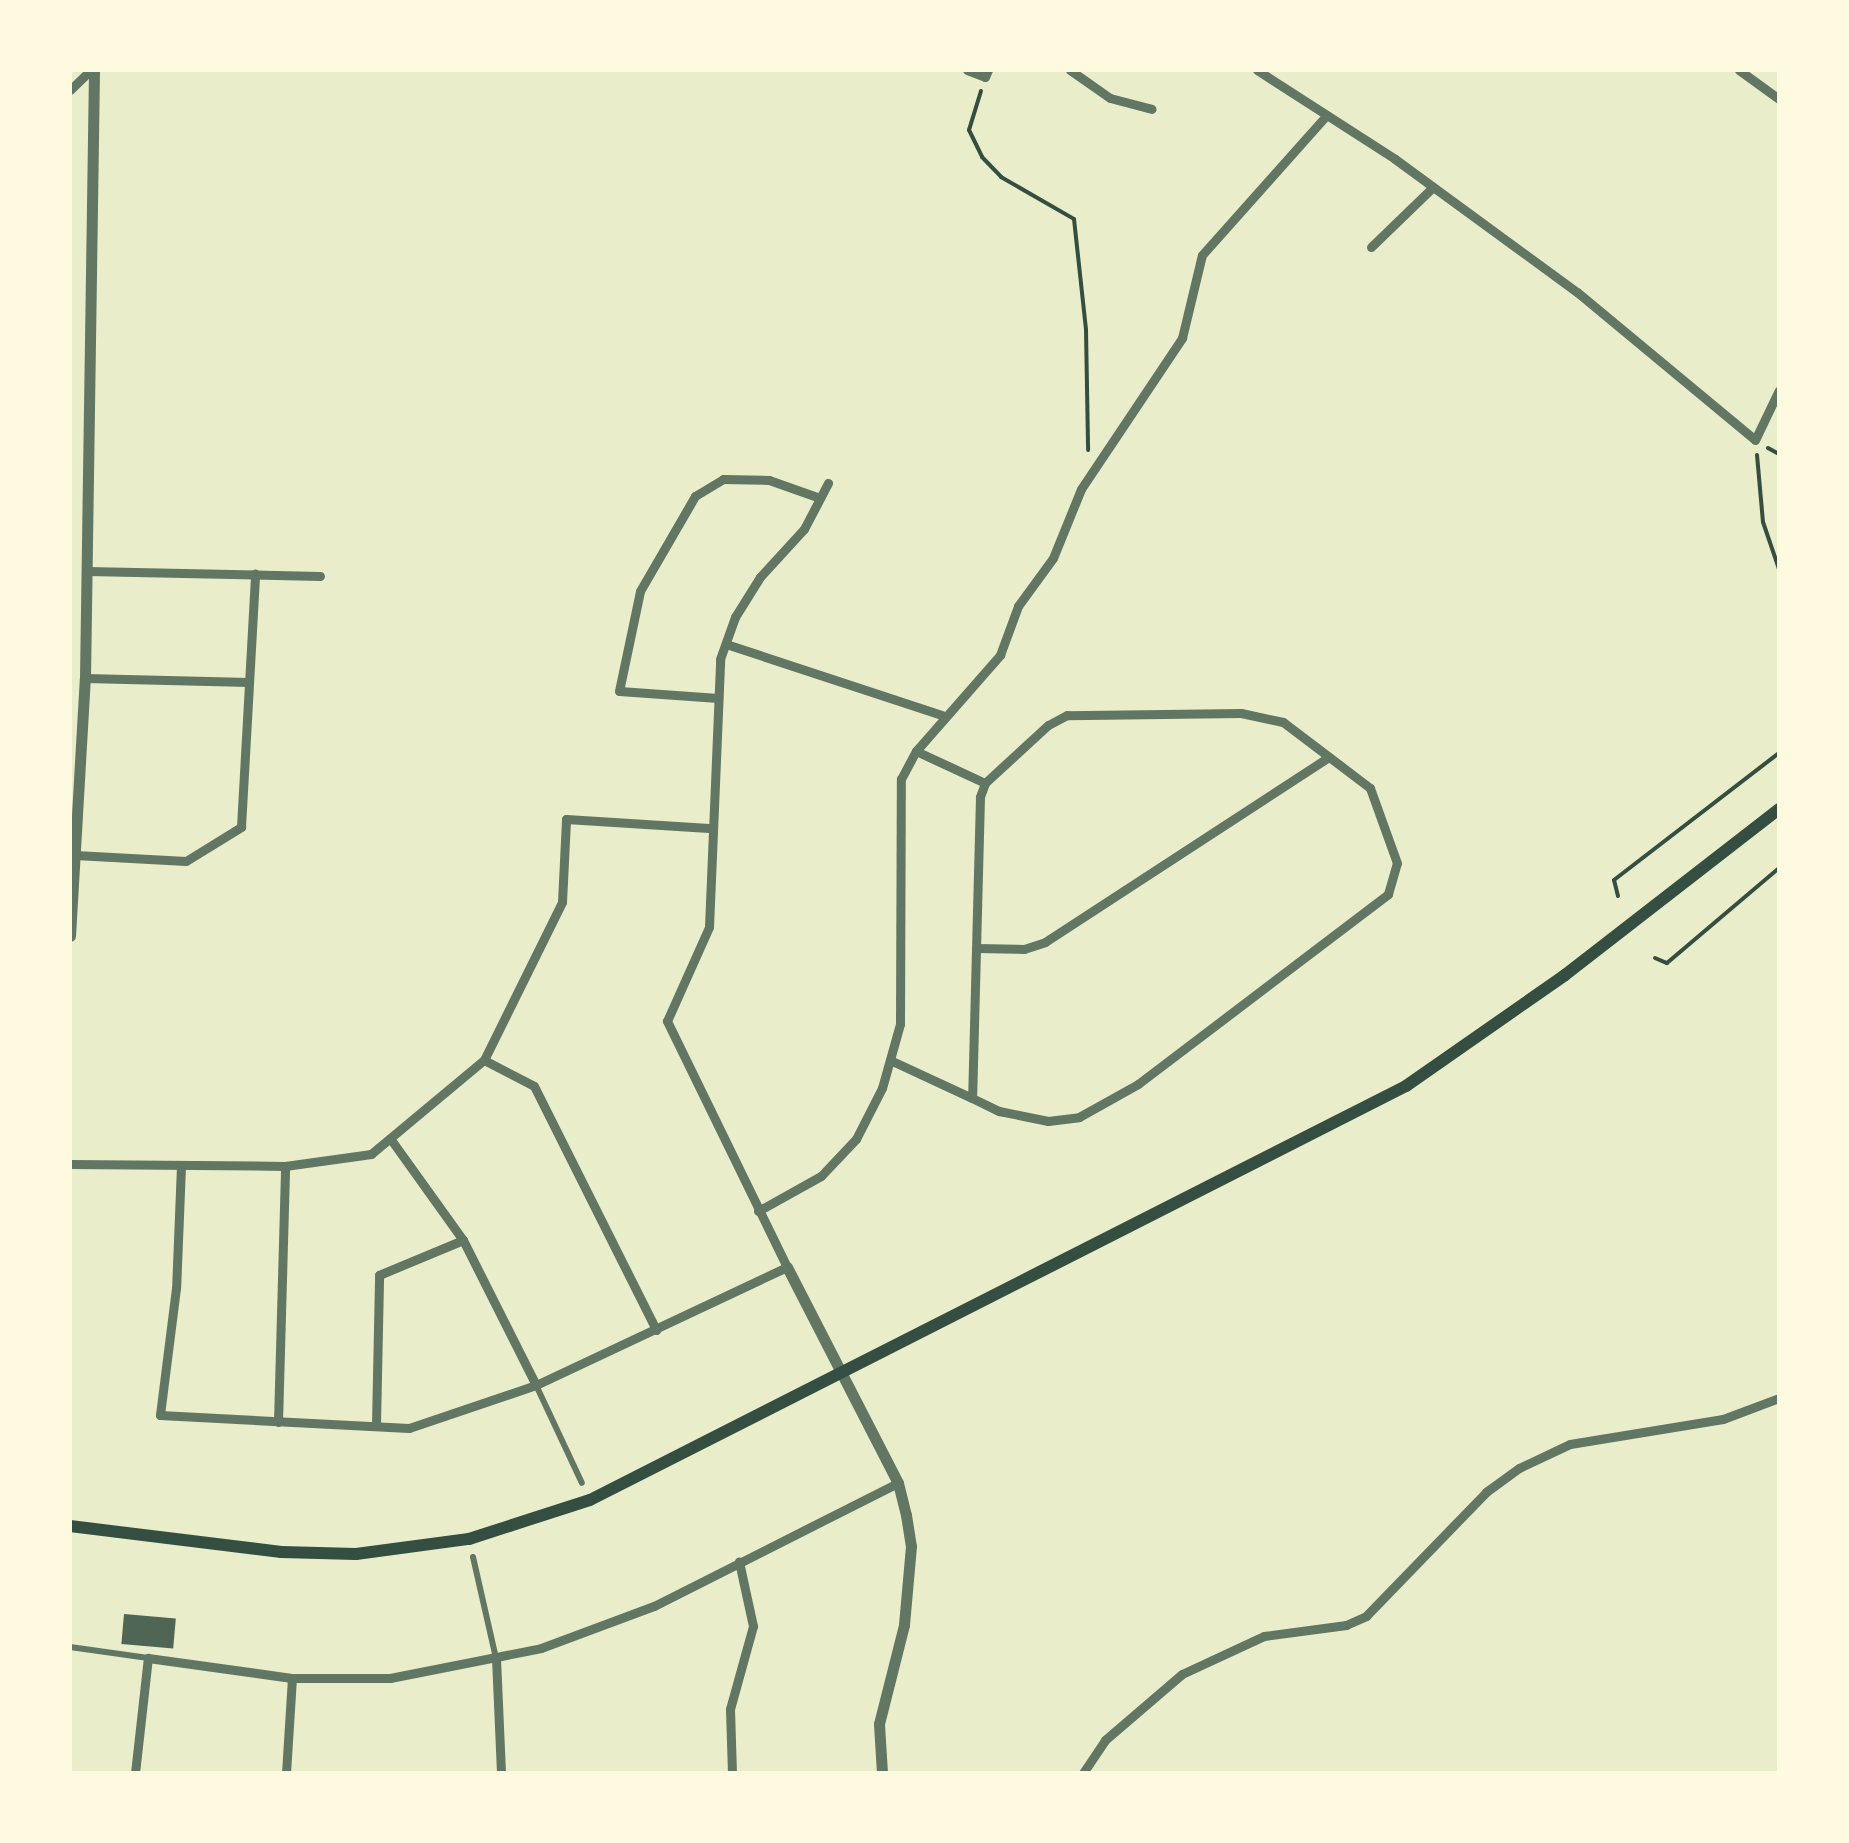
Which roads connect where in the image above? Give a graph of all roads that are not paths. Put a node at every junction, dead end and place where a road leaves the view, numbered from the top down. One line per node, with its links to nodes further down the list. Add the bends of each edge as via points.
1 (93, 70): 7 (street); 16 (street)
2 (967, 70): 6 (street)
3 (1070, 70): 9 (street, via 1110,98)
4 (1258, 70): 10 (street)
5 (1739, 70): 8 (street)
6 (987, 74)
7 (70, 90)
8 (1779, 99)
9 (1152, 108)
10 (1326, 116): 11 (street); 23 (street, via 1202,255 1182,338 1081,489 1053,558 1018,606 1000,655)
11 (1433, 187): 12 (street); 13 (street, via 1577,292 1755,440)
12 (1371, 247)
13 (1779, 390)
14 (828, 482): 15 (street)
15 (820, 498): 19 (street, via 804,529 760,577); 22 (street, via 769,480 723,479 695,496 640,591 619,690)
16 (87, 571): 17 (street); 20 (street)
17 (255, 573): 18 (street); 21 (street)
18 (320, 576)
19 (726, 644): 22 (street); 23 (street)
20 (84, 678): 21 (street); 29 (street)
21 (249, 682): 29 (street, via 241,827 186,861)
22 (718, 698): 28 (street)
23 (942, 716): 24 (street)
24 (916, 751): 26 (street); 33 (street, via 902,779 900,1024)
25 (1328, 756): 26 (street, via 1283,722 1241,713 1067,715); 31 (street, via 1044,942 1024,949); 34 (street, via 1370,788 1389,828 1397,863 1388,894 1138,1084 1079,1117 1048,1122)
26 (985, 783): 31 (street)
27 (1779, 809): 43 (main road, via 1550,987 1406,1086)
28 (709, 828): 32 (street, via 566,819 562,902); 39 (street, via 709,927 666,1021)
29 (75, 854): 30 (street)
30 (70, 936)
31 (976, 948): 34 (street)
32 (484, 1060): 35 (street); 42 (street, via 534,1086)
33 (890, 1060): 34 (street); 39 (street, via 856,1139 821,1176)
34 (972, 1098)
35 (392, 1140): 38 (street, via 371,1154); 40 (street)
36 (70, 1164): 37 (street)
37 (180, 1166): 38 (street); 46 (street, via 176,1288 160,1415)
38 (285, 1166): 46 (street)
39 (758, 1211): 41 (street)
40 (463, 1240): 44 (street); 47 (street, via 379,1275)
41 (787, 1267): 42 (street); 43 (street)
42 (656, 1330): 44 (street)
43 (843, 1376): 49 (street); 50 (main road, via 590,1500 469,1539 319,1554)
44 (536, 1385): 47 (street, via 409,1428); 48 (street)
45 (1779, 1398): 62 (street, via 1723,1419 1570,1444 1519,1468 1486,1492 1366,1616 1264,1636 1182,1674 1105,1740)
46 (278, 1422): 47 (street)
47 (376, 1424)
48 (582, 1483)
49 (898, 1483): 52 (street); 61 (street, via 911,1546 904,1624 880,1724)
50 (70, 1526)
51 (473, 1557): 55 (street)
52 (740, 1562): 55 (street, via 614,1623); 60 (street, via 752,1626 730,1709)
53 (70, 1647): 54 (street)
54 (148, 1658): 56 (street); 57 (street)
55 (496, 1658): 56 (street, via 390,1678); 59 (street)
56 (292, 1678): 58 (street)
57 (135, 1773)
58 (286, 1773)
59 (501, 1773)
60 (732, 1773)
61 (882, 1773)
62 (1084, 1773)

